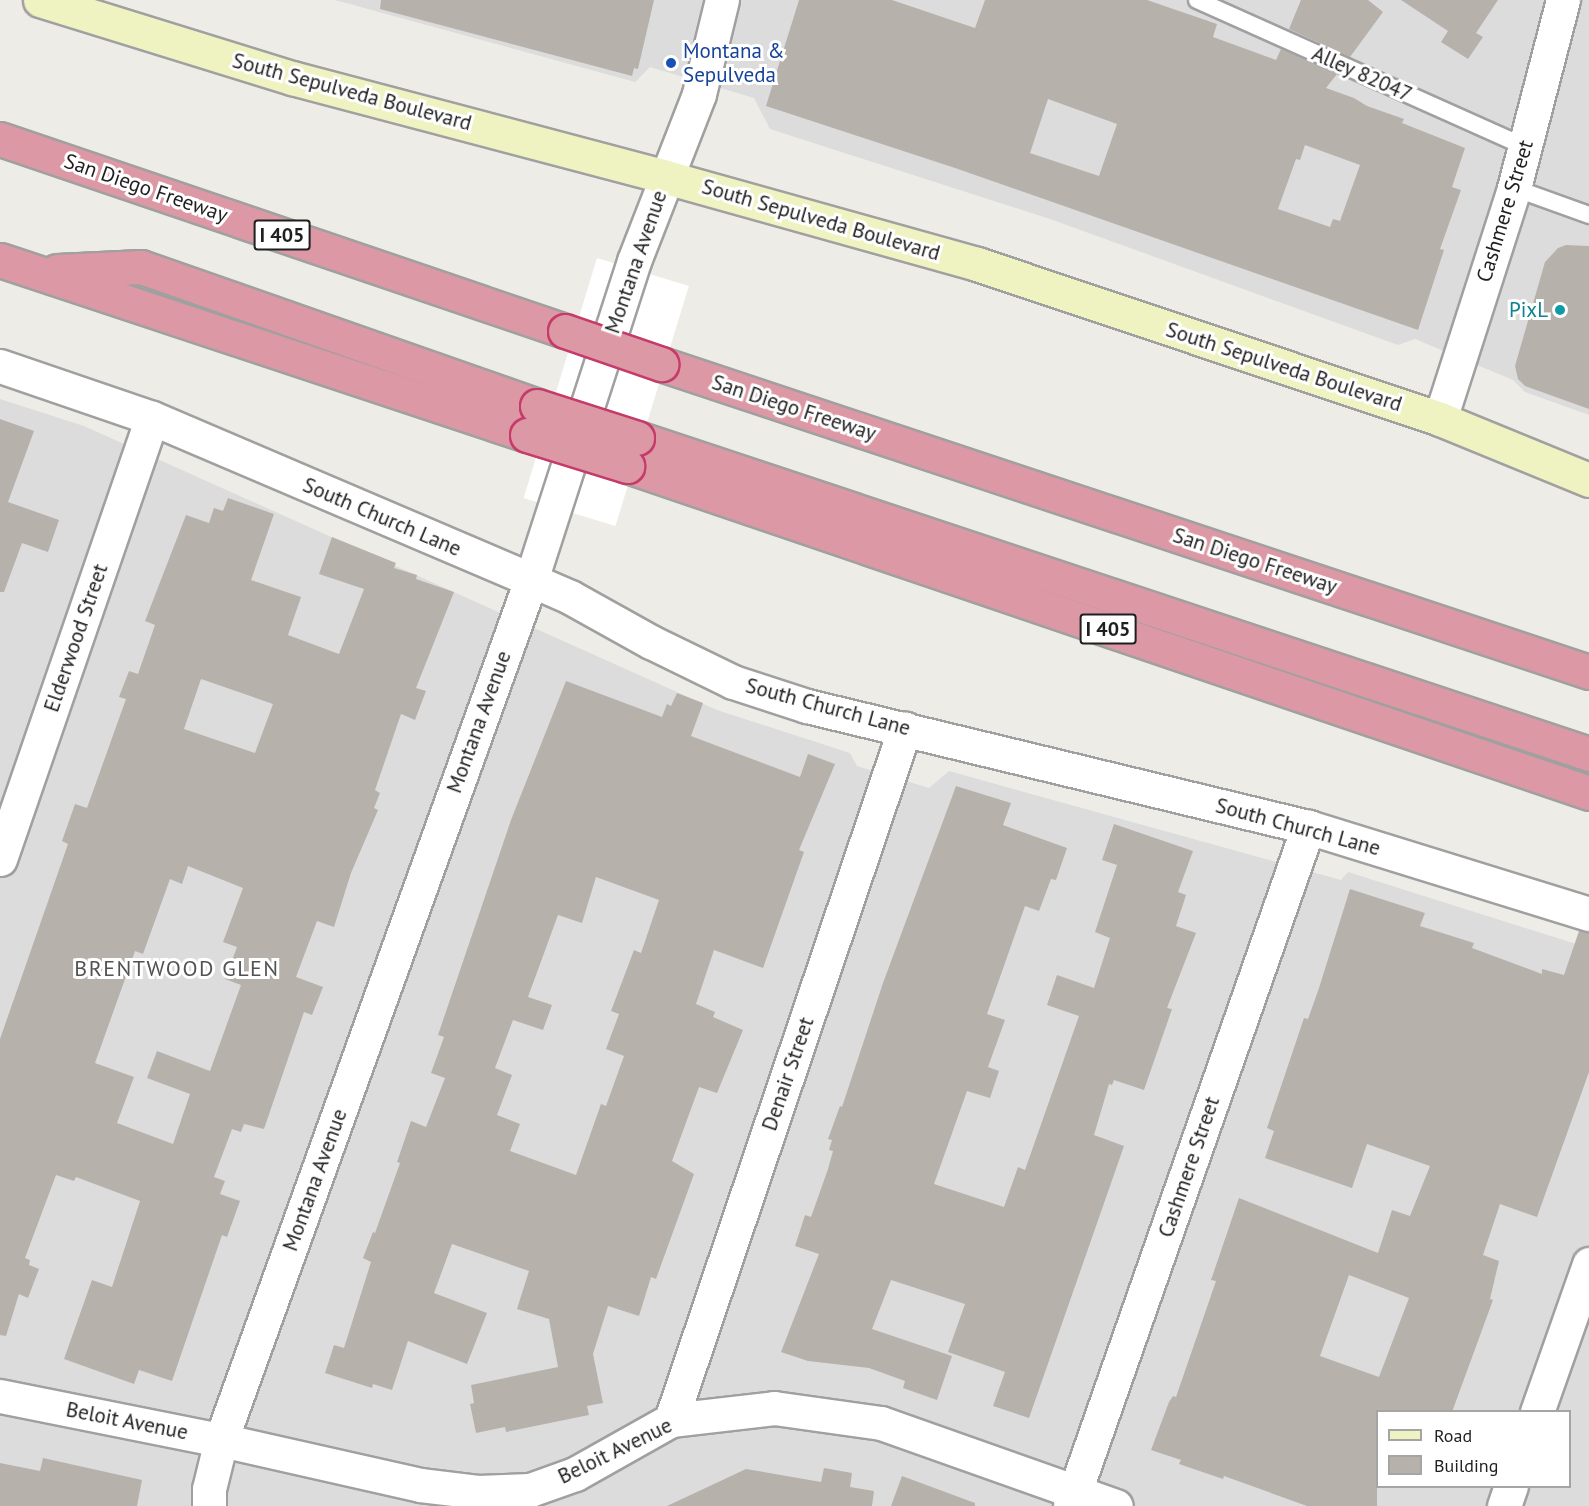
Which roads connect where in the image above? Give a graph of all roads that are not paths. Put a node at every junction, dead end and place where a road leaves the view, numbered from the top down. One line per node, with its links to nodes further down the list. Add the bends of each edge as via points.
1 (40, 0): 7 (main road, South Sepulveda Boulevard, via 292,78)
2 (722, 0): 7 (street, Montana Avenue, via 702,84)
3 (1197, 0): 6 (lane, Alley 82047)
4 (1563, 0): 6 (street, Cashmere Street)
5 (0, 139): 17 (highway, San Diego Freeway / I 405, bridge, via 661,364)
6 (1526, 147): 8 (street, Cashmere Street)
7 (666, 177): 13 (main road, South Sepulveda Boulevard, via 977,264); 16 (street, Montana Avenue, via 634,261)
8 (1514, 188): 9 (lane); 13 (street, Cashmere Street)
9 (1589, 215)
10 (0, 260): 14 (highway, I 405, bridge)
11 (0, 366): 12 (street, South Church Lane)
12 (152, 418): 16 (street, South Church Lane); 22 (street, Elderwood Street)
13 (1440, 419): 15 (main road, South Sepulveda Boulevard)
14 (632, 452): 19 (highway); 20 (highway, I 405)
15 (1589, 480)
16 (531, 580): 18 (street, South Church Lane, via 733,682 807,706); 28 (street, Montana Avenue)
17 (1589, 672)
18 (905, 728): 21 (street, South Church Lane); 27 (street, Denair Street)
19 (1589, 754)
20 (1589, 793)
21 (1308, 827): 23 (street, South Church Lane); 30 (street, Cashmere Street)
22 (0, 859)
23 (1589, 914)
24 (1589, 1264): 26 (street)
25 (0, 1396): 28 (street, Beloit Avenue)
26 (1538, 1410)
27 (671, 1420): 28 (street, Beloit Avenue, via 575,1474 530,1490 488,1492 420,1485); 30 (street, Beloit Avenue, via 774,1408 881,1424)
28 (221, 1440): 31 (street, Montana Avenue)
29 (1510, 1488): 33 (street)
30 (1073, 1499): 32 (street, Beloit Avenue)
31 (209, 1506)
32 (1116, 1506)
33 (1504, 1506)

